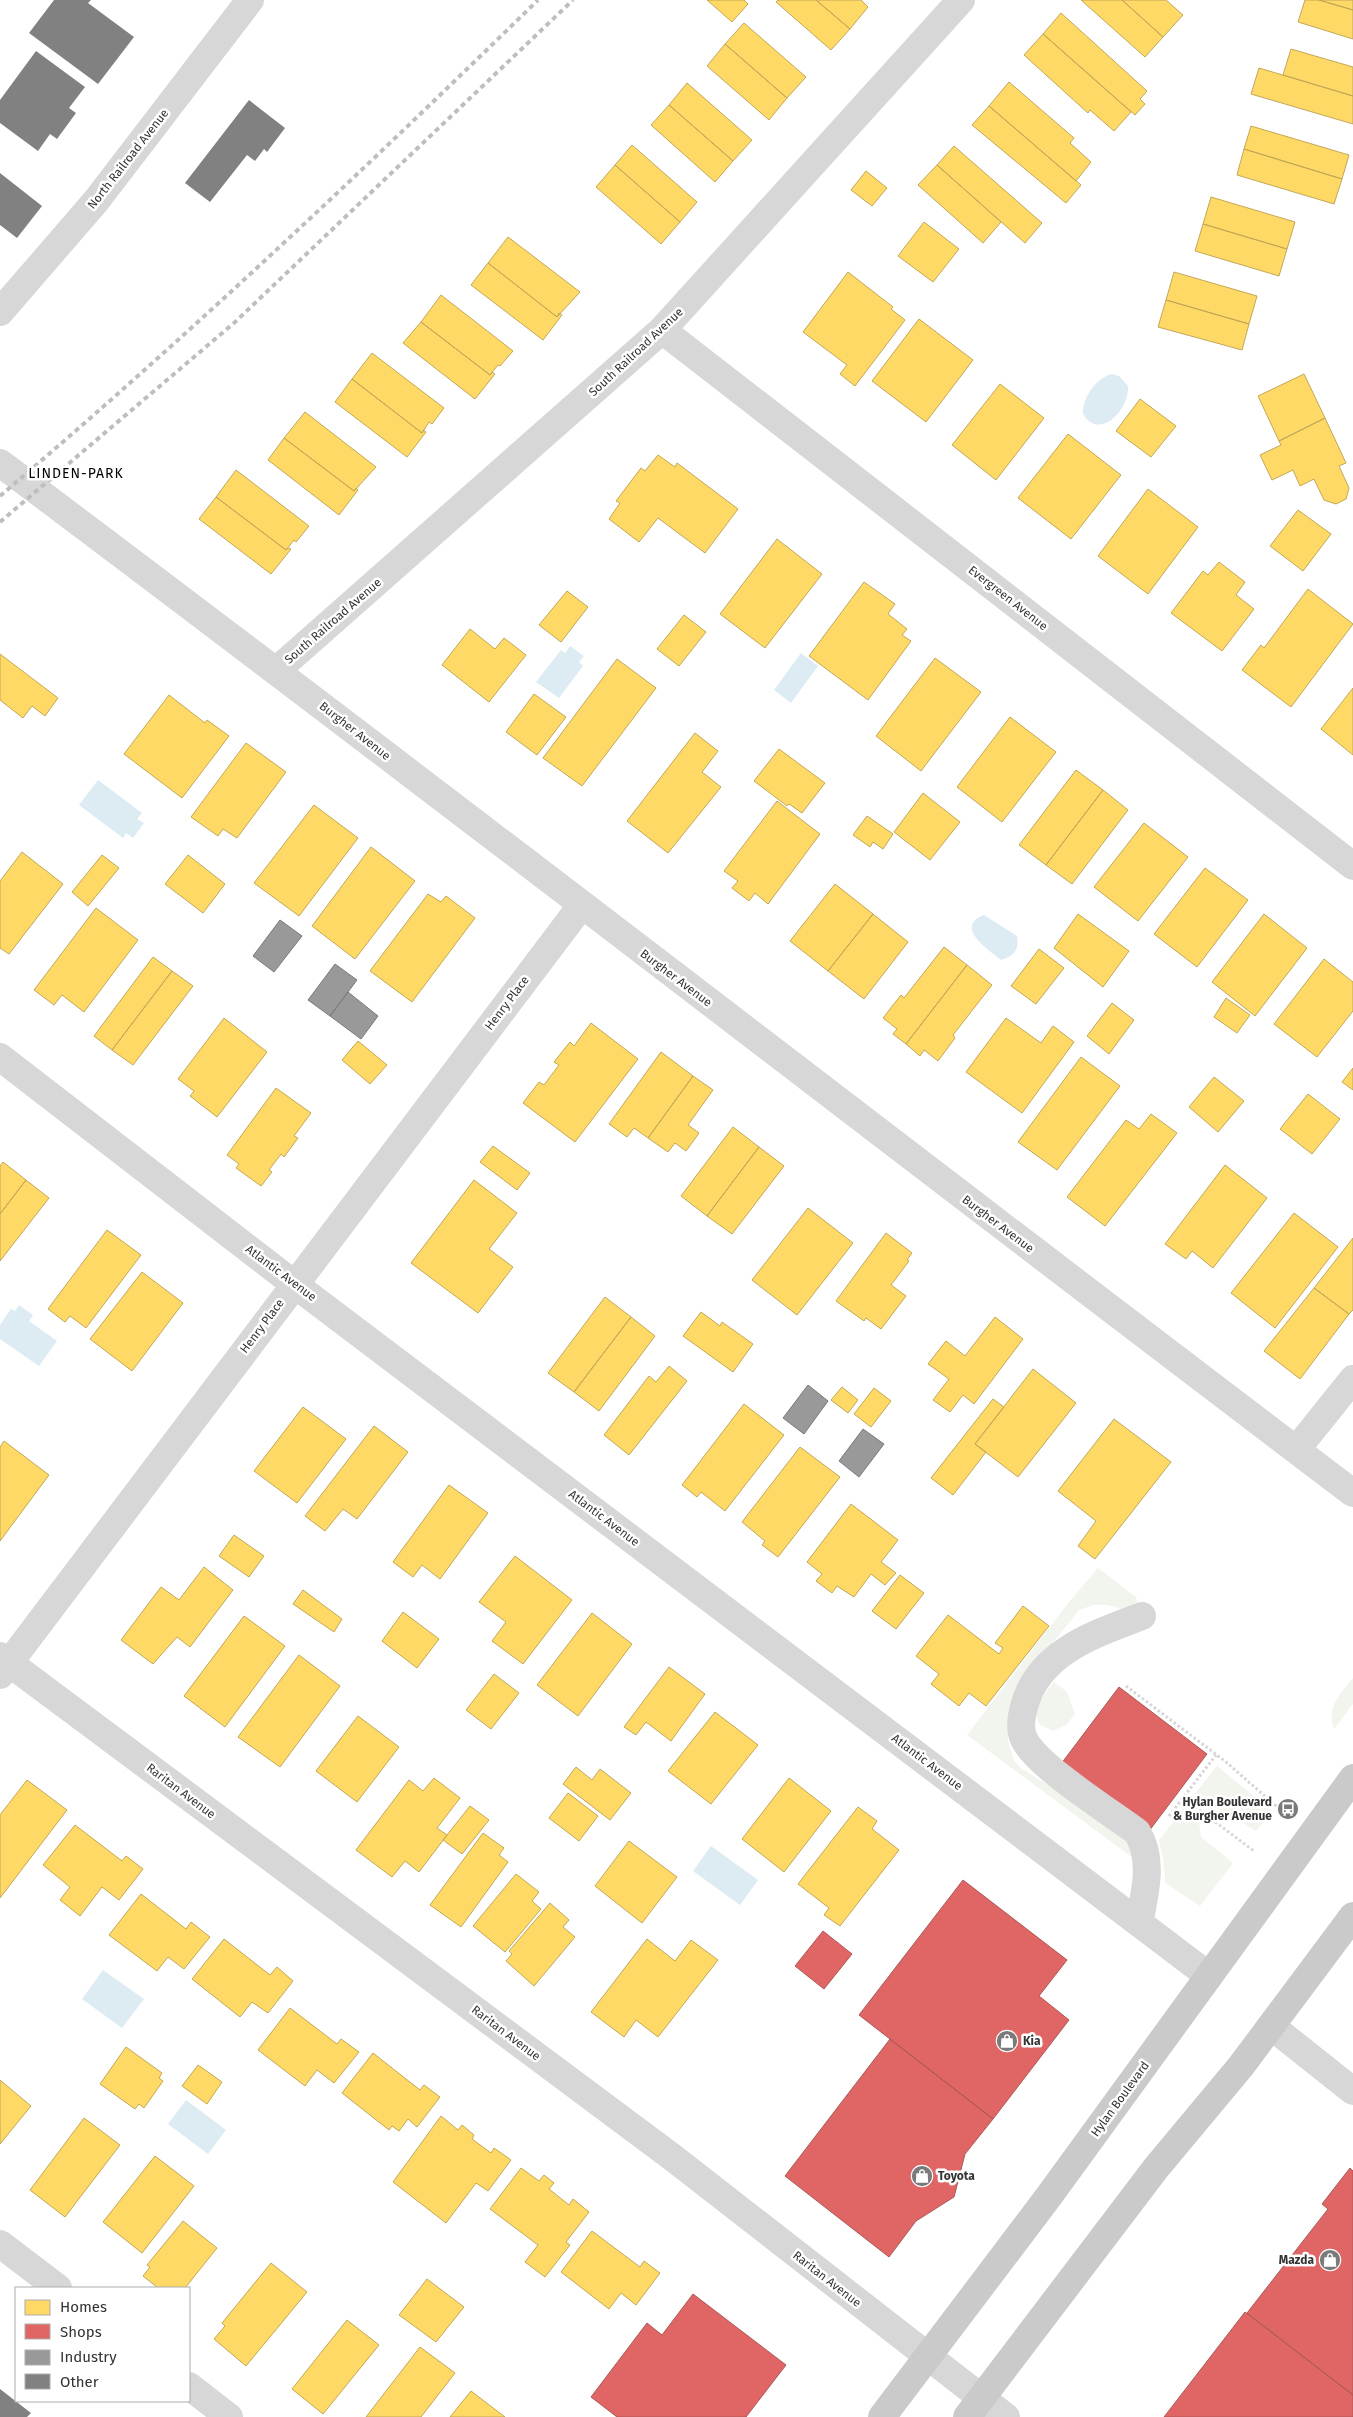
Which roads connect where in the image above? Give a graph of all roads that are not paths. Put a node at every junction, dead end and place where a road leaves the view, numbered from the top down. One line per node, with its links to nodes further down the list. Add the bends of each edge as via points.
1 (961, 0): 4 (street, South Railroad Avenue)
2 (242, 3): 3 (street, North Railroad Avenue, via 96,201)
3 (0, 312)
4 (662, 330): 6 (street, South Railroad Avenue); 7 (street, Evergreen Avenue)
5 (0, 463): 6 (street, Burgher Avenue)
6 (277, 670): 8 (street, Burgher Avenue)
7 (1353, 866)
8 (581, 906): 10 (street, Henry Place); 12 (street, Burgher Avenue)
9 (0, 1057): 10 (street, Atlantic Avenue)
10 (294, 1284): 15 (street, Henry Place); 18 (street, Atlantic Avenue)
11 (1353, 1379): 12 (street)
12 (1296, 1450): 13 (street, Burgher Avenue)
13 (1353, 1493)
14 (1142, 1616): 18 (street, via 1072,1645 1048,1664 1029,1690 1022,1716 1025,1741 1036,1754 1137,1832 1143,1841 1147,1859)
15 (3, 1665): 24 (street, Raritan Avenue, via 672,2157)
16 (1353, 1778): 19 (main road, Hylan Boulevard)
17 (1353, 1916): 20 (main road)
18 (1139, 1923): 19 (street, Atlantic Avenue)
19 (1209, 1976): 24 (main road, Hylan Boulevard)
20 (1271, 2026): 21 (street); 26 (main road, via 1144,2183)
21 (1353, 2091)
22 (0, 2244): 23 (street)
23 (57, 2287)
24 (928, 2356): 26 (street, Raritan Avenue); 28 (main road, Hylan Boulevard)
25 (190, 2387): 27 (street)
26 (975, 2407): 29 (street, Raritan Avenue)
27 (230, 2417)
28 (882, 2417)
29 (1006, 2417)

